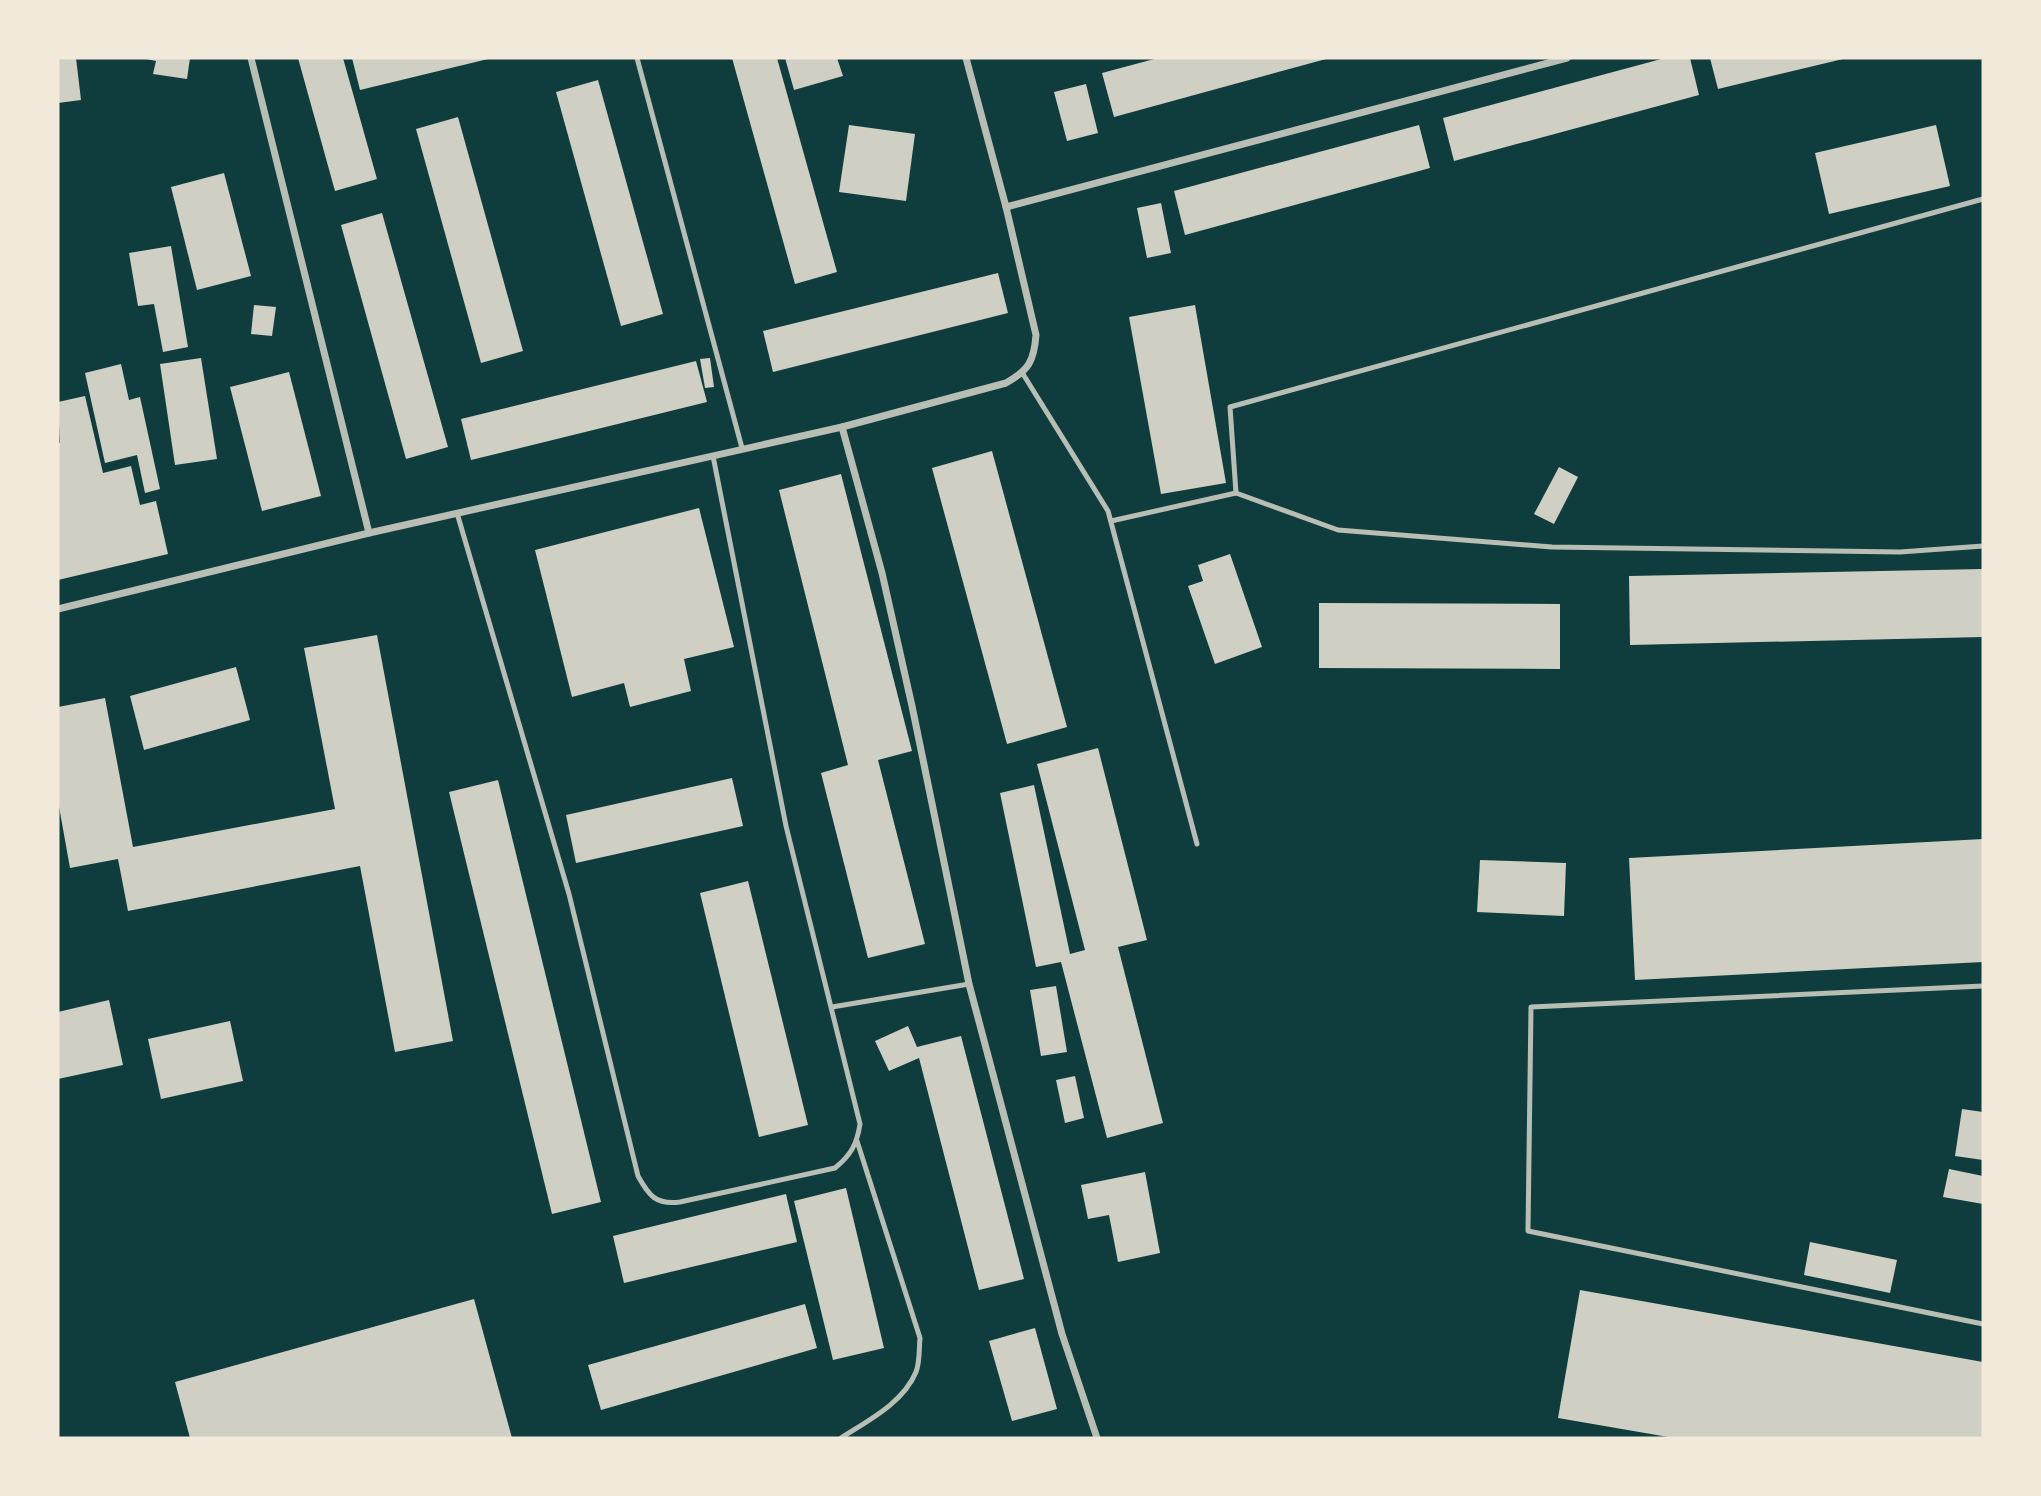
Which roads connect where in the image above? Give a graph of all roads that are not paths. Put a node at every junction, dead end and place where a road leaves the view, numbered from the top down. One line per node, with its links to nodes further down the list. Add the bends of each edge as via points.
1 (251, 58): 14 (street)
2 (637, 58): 9 (lane)
3 (966, 58): 6 (street)
4 (1567, 58): 6 (street)
5 (1983, 199): 11 (lane, via 1230,407)
6 (1006, 207): 7 (street, via 1036,335 1035,355)
7 (1023, 374): 8 (street, via 1006,383); 13 (lane)
8 (842, 428): 9 (street); 18 (street, via 882,573)
9 (742, 448): 10 (street)
10 (713, 456): 12 (street); 20 (lane, via 786,826)
11 (1236, 494): 13 (lane); 15 (lane, via 1338,530 1552,547 1900,552)
12 (457, 513): 14 (street); 21 (lane, via 569,894 638,1175 648,1194 665,1204 673,1203 835,1168)
13 (1111, 521): 17 (lane)
14 (369, 533): 16 (street)
15 (1983, 546)
16 (58, 609)
17 (1197, 844)
18 (969, 984): 20 (lane); 24 (street, via 1062,1334)
19 (1983, 985): 22 (lane, via 1531,1007 1528,1231)
20 (832, 1007): 21 (lane, via 860,1124)
21 (858, 1141): 23 (lane, via 920,1338 917,1369 904,1393)
22 (1983, 1324)
23 (841, 1438)
24 (1097, 1438)

